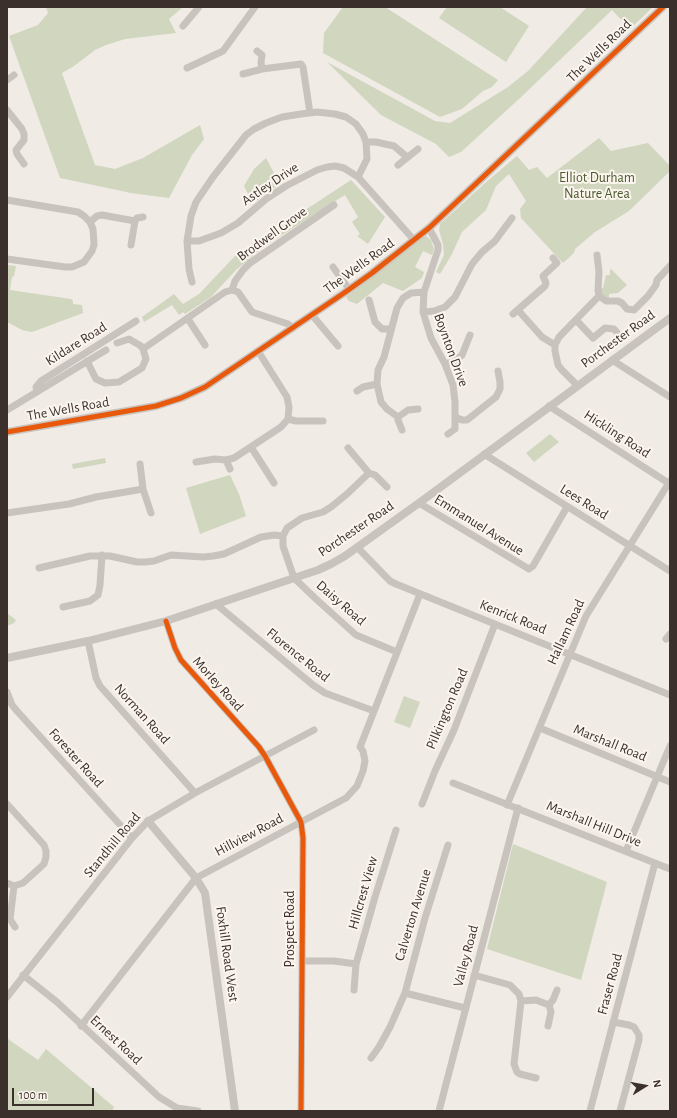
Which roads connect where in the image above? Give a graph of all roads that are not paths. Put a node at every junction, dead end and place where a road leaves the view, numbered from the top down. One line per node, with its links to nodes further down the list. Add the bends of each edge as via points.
1 (199, 7): 4 (street)
2 (663, 7): 25 (street, The Wells Road)
3 (251, 8): 6 (street, via 223,51)
4 (184, 26)
5 (257, 51): 7 (street, via 262,55)
6 (187, 68)
7 (262, 69): 8 (street); 12 (street, via 301,64 304,67)
8 (243, 74)
9 (14, 75): 10 (street)
10 (7, 80)
11 (7, 110): 16 (street, via 24,134 24,140 16,150)
12 (310, 113): 13 (street, via 346,117 356,124); 27 (street, via 266,123 246,135 196,202)
13 (366, 142): 15 (street, via 386,143); 18 (street, via 367,159)
14 (418, 149): 15 (street)
15 (407, 157): 17 (street)
16 (24, 164)
17 (398, 165)
18 (358, 177): 26 (street, Astley Drive); 27 (street, Astley Drive, via 344,168 327,166 286,186 229,229 212,238)
19 (7, 200): 24 (street, via 78,212)
20 (334, 205): 36 (street, Brodwell Grove, via 250,263 235,281)
21 (143, 217): 23 (street)
22 (512, 218): 40 (street, via 495,241 472,264 455,297 446,307)
23 (134, 221): 24 (street, via 102,215 96,216); 28 (street)
24 (90, 222): 31 (street, via 94,245 79,265 65,267)
25 (429, 228): 26 (street, The Wells Road); 37 (street, Boynton Drive, via 438,250)
26 (414, 240): 35 (street, The Wells Road)
27 (187, 241): 34 (street, via 188,269)
28 (131, 245)
29 (597, 255): 38 (street)
30 (553, 258): 54 (street, via 557,263 543,276 545,286 516,312 542,337)
31 (7, 259)
32 (670, 266): 38 (street, via 634,310 628,309 618,301 606,301)
33 (333, 267): 35 (street)
34 (192, 282)
35 (349, 289): 41 (street, The Wells Road)
36 (232, 290): 43 (street, via 225,292); 46 (street, via 238,292 252,312)
37 (424, 292): 40 (street, Boynton Drive); 47 (street, via 410,293 403,298 396,308)
38 (600, 296): 44 (street)
39 (369, 300): 47 (street, via 375,322 382,329)
40 (423, 312): 61 (street, Boynton Drive, via 431,338)
41 (312, 315): 46 (street, The Wells Road); 50 (street)
42 (670, 318): 59 (street, Porchester Road)
43 (188, 319): 53 (street); 56 (street)
44 (576, 320): 49 (street, via 593,338 605,328 614,329); 54 (street, via 559,337)
45 (136, 321): 65 (street, Kildare Road, via 40,381 36,387)
46 (293, 328): 58 (street, The Wells Road)
47 (390, 329): 63 (street, via 384,357 378,370)
48 (470, 335): 61 (street, via 462,355 455,361)
49 (620, 336)
50 (333, 338): 52 (street); 55 (street)
51 (117, 343): 56 (street, Kildare Road, via 129,339)
52 (327, 344)
53 (205, 345)
54 (555, 345): 64 (street, via 558,365)
55 (338, 346)
56 (143, 349): 60 (street, Kildare Road, via 146,359 142,368 126,379 116,382 105,384 98,381)
57 (106, 350): 60 (street, Kildare Road)
58 (258, 351): 73 (street, via 287,397); 76 (street, The Wells Road, via 205,387 168,403)
59 (612, 360): 64 (street, Porchester Road); 67 (street)
60 (87, 361): 65 (street, Kildare Road)
61 (445, 364): 72 (street, Boynton Drive, via 453,384)
62 (498, 371): 72 (street, via 503,381 496,397 467,420 458,420)
63 (377, 384): 66 (street, via 363,387); 71 (street, via 383,406)
64 (577, 385): 68 (street, Porchester Road)
65 (37, 392): 70 (street, Kildare Road)
66 (357, 392)
67 (670, 398)
68 (549, 406): 80 (street, Porchester Road); 87 (street, Hickling Road)
69 (418, 409): 71 (street, via 408,410)
70 (7, 410)
71 (398, 417): 75 (street)
72 (455, 417): 77 (street, Boynton Drive, via 455,429)
73 (288, 419): 74 (street); 78 (street, via 281,427)
74 (323, 420)
75 (402, 430)
76 (7, 432)
77 (448, 434)
78 (251, 447): 81 (street); 86 (street)
79 (348, 448): 85 (street)
80 (484, 454): 90 (street, Porchester Road); 91 (street, Lees Road)
81 (226, 460): 82 (street); 84 (street)
82 (196, 462)
83 (140, 464): 89 (street)
84 (230, 469)
85 (369, 473): 88 (street, via 375,475); 94 (street, via 331,508 295,522)
86 (274, 483)
87 (670, 483): 95 (street, Hallam Road)
88 (387, 487)
89 (144, 489): 92 (street); 93 (street)
90 (419, 503): 91 (street, Emmanuel Avenue, via 526,569 533,566); 96 (street, Porchester Road)
91 (567, 507): 95 (street, Lees Road)
92 (7, 513)
93 (150, 513)
94 (283, 536): 97 (street, via 261,537 224,554 213,556 171,555 154,561 137,562); 100 (street, via 283,546)
95 (630, 545): 99 (street, Lees Road); 110 (street, Hallam Road, via 586,616)
96 (357, 547): 100 (street, Porchester Road, via 318,570); 103 (street, Kenrick Road, via 390,581)
97 (102, 555): 98 (street); 101 (street)
98 (39, 568)
99 (670, 571)
100 (294, 578): 104 (street, Porchester Road); 109 (street, Daisy Road, via 356,635)
101 (100, 591): 102 (street); 105 (street, via 90,601)
102 (108, 593)
103 (420, 594): 107 (street, Kenrick Road); 109 (street, Hillview Road)
104 (216, 604): 106 (street, Porchester Road); 114 (street, Florence Road, via 312,685 325,693)
105 (63, 607)
106 (166, 620): 108 (street, Porchester Road); 118 (street, Morley Road, via 174,648 181,660 251,738)
107 (495, 624): 110 (street, Kenrick Road); 124 (street, Pilkington Road)
108 (88, 641): 111 (street, Porchester Road); 122 (street, Norman Road, via 100,686)
109 (397, 652): 114 (street, Hillview Road)
110 (570, 654): 113 (street, Kenrick Road); 115 (street, Hallam Road)
111 (7, 658)
112 (7, 692): 130 (street, Forester Road, via 17,712)
113 (670, 695)
114 (374, 711): 128 (street, Hillview Road, via 360,747 365,761 357,786 346,798)
115 (540, 728): 119 (street, Marshall Road); 125 (street, Hallam Road)
116 (314, 730): 118 (street, Standhill Road)
117 (670, 746): 119 (street)
118 (262, 757): 122 (street, Standhill Road); 128 (street, Prospect Road)
119 (658, 776): 120 (street, Marshall Road); 132 (street)
120 (670, 782)
121 (453, 783): 125 (street, Marshall Hill Drive)
122 (195, 793): 127 (street, Standhill Road)
123 (7, 804): 136 (street, via 44,845 46,851 44,864 23,883)
124 (422, 804)
125 (507, 805): 126 (street, Marshall Hill Drive)
126 (518, 808): 132 (street, Marshall Hill Drive); 141 (street, Valley Road)
127 (148, 821): 130 (street, Standhill Road); 135 (street, Foxhill Road West)
128 (301, 822): 135 (street, Hillview Road); 138 (street, Prospect Road)
129 (396, 830): 139 (street, Hillcrest View)
130 (132, 838): 140 (street, Standhill Road)
131 (448, 845): 144 (street, Calverton Avenue)
132 (626, 851): 133 (street, Marshall Hill Drive)
133 (656, 863): 134 (street, Marshall Hill Drive); 149 (street, Fraser Road)
134 (670, 869)
135 (196, 878): 150 (street, Hillview Road); 155 (street, Foxhill Road West, via 207,899)
136 (10, 885): 137 (street, via 10,919)
137 (14, 926)
138 (302, 961): 139 (street); 156 (street, Prospect Road)
139 (356, 964): 142 (street, Hillcrest View)
140 (23, 975): 145 (street, Standhill Road); 150 (street, Ernest Road, via 57,1002)
141 (474, 975): 146 (street, via 510,985 519,994); 148 (street, Valley Road)
142 (354, 990)
143 (557, 990): 147 (street)
144 (405, 993): 148 (street); 152 (street, Calverton Avenue, via 390,1027)
145 (7, 997)
146 (521, 1002): 147 (street, via 536,1000); 153 (street, via 514,1064 520,1074)
147 (548, 1005): 151 (street, via 552,1012)
148 (465, 1008): 157 (street, Valley Road)
149 (613, 1022): 158 (street, Fraser Road); 159 (street, via 634,1027 639,1035)
150 (81, 1026): 154 (street, Ernest Road, via 163,1100 176,1108)
151 (548, 1026)
152 (371, 1058)
153 (536, 1078)
154 (198, 1111)
155 (235, 1111)
156 (302, 1111)
157 (439, 1111)
158 (590, 1111)
159 (620, 1111)

